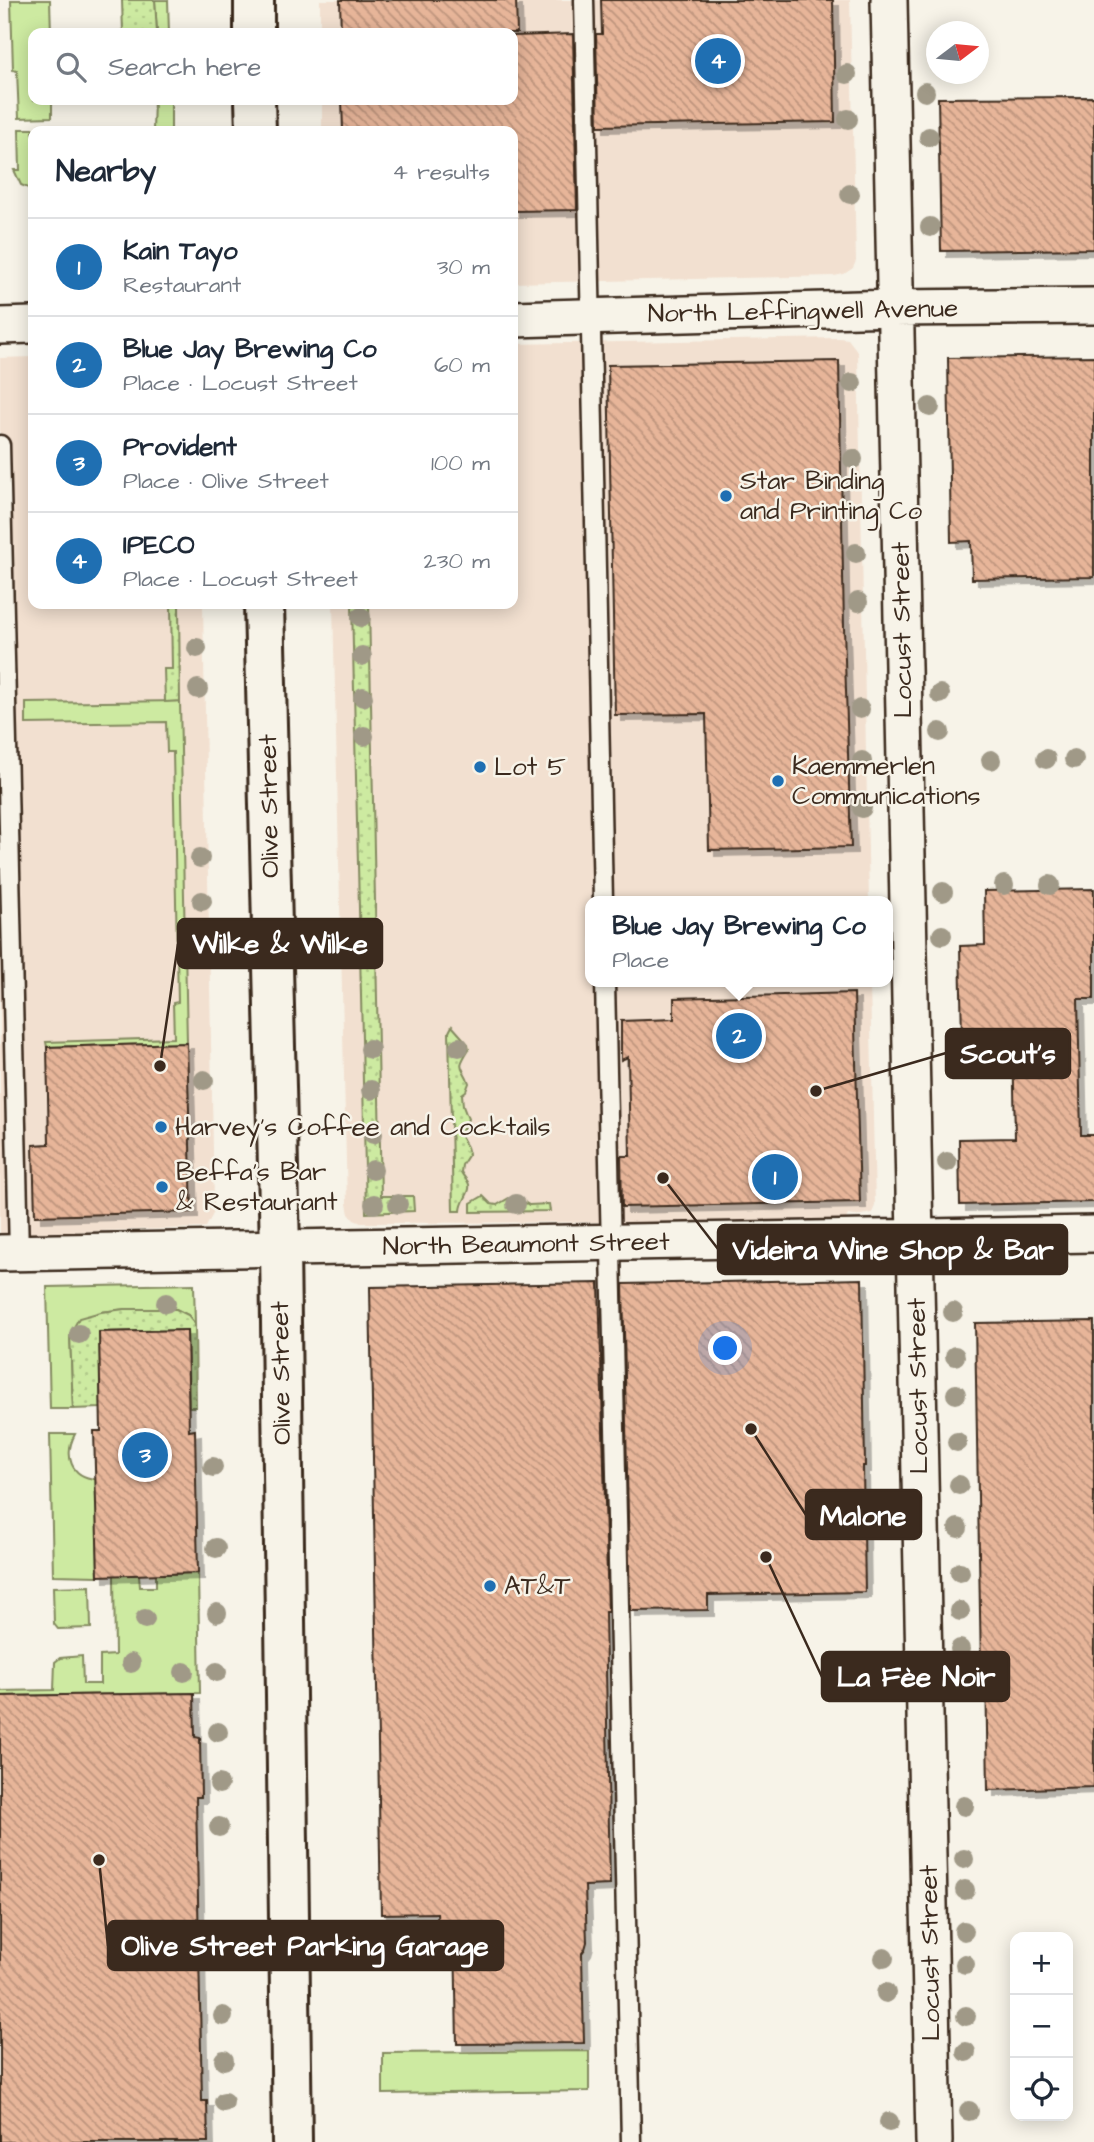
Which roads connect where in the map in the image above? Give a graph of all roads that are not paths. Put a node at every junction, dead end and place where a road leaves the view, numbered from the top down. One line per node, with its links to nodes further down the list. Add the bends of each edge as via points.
1 (254, 0): 4 (main road)
2 (584, 0): 9 (lane)
3 (889, 0): 8 (street, Locust Street)
4 (254, 28)
5 (255, 105): 6 (main road)
6 (256, 126)
7 (1094, 306): 8 (street, North Leffingwell Avenue)
8 (894, 308): 9 (street, North Leffingwell Avenue); 18 (street, Locust Street)
9 (590, 316): 10 (street, North Leffingwell Avenue); 15 (lane)
10 (518, 319)
11 (0, 326): 12 (street)
12 (28, 326)
13 (0, 445): 21 (lane)
14 (264, 609): 20 (main road, Olive Street)
15 (604, 896)
16 (605, 987): 19 (lane)
17 (1094, 1234): 18 (street, North Beaumont Street)
18 (915, 1237): 19 (street, North Beaumont Street); 24 (street, Locust Street)
19 (610, 1242): 20 (street, North Beaumont Street); 23 (lane)
20 (279, 1248): 21 (street, North Beaumont Street); 22 (main road, Olive Street)
21 (10, 1253)
22 (292, 2142)
23 (631, 2142)
24 (934, 2142)

